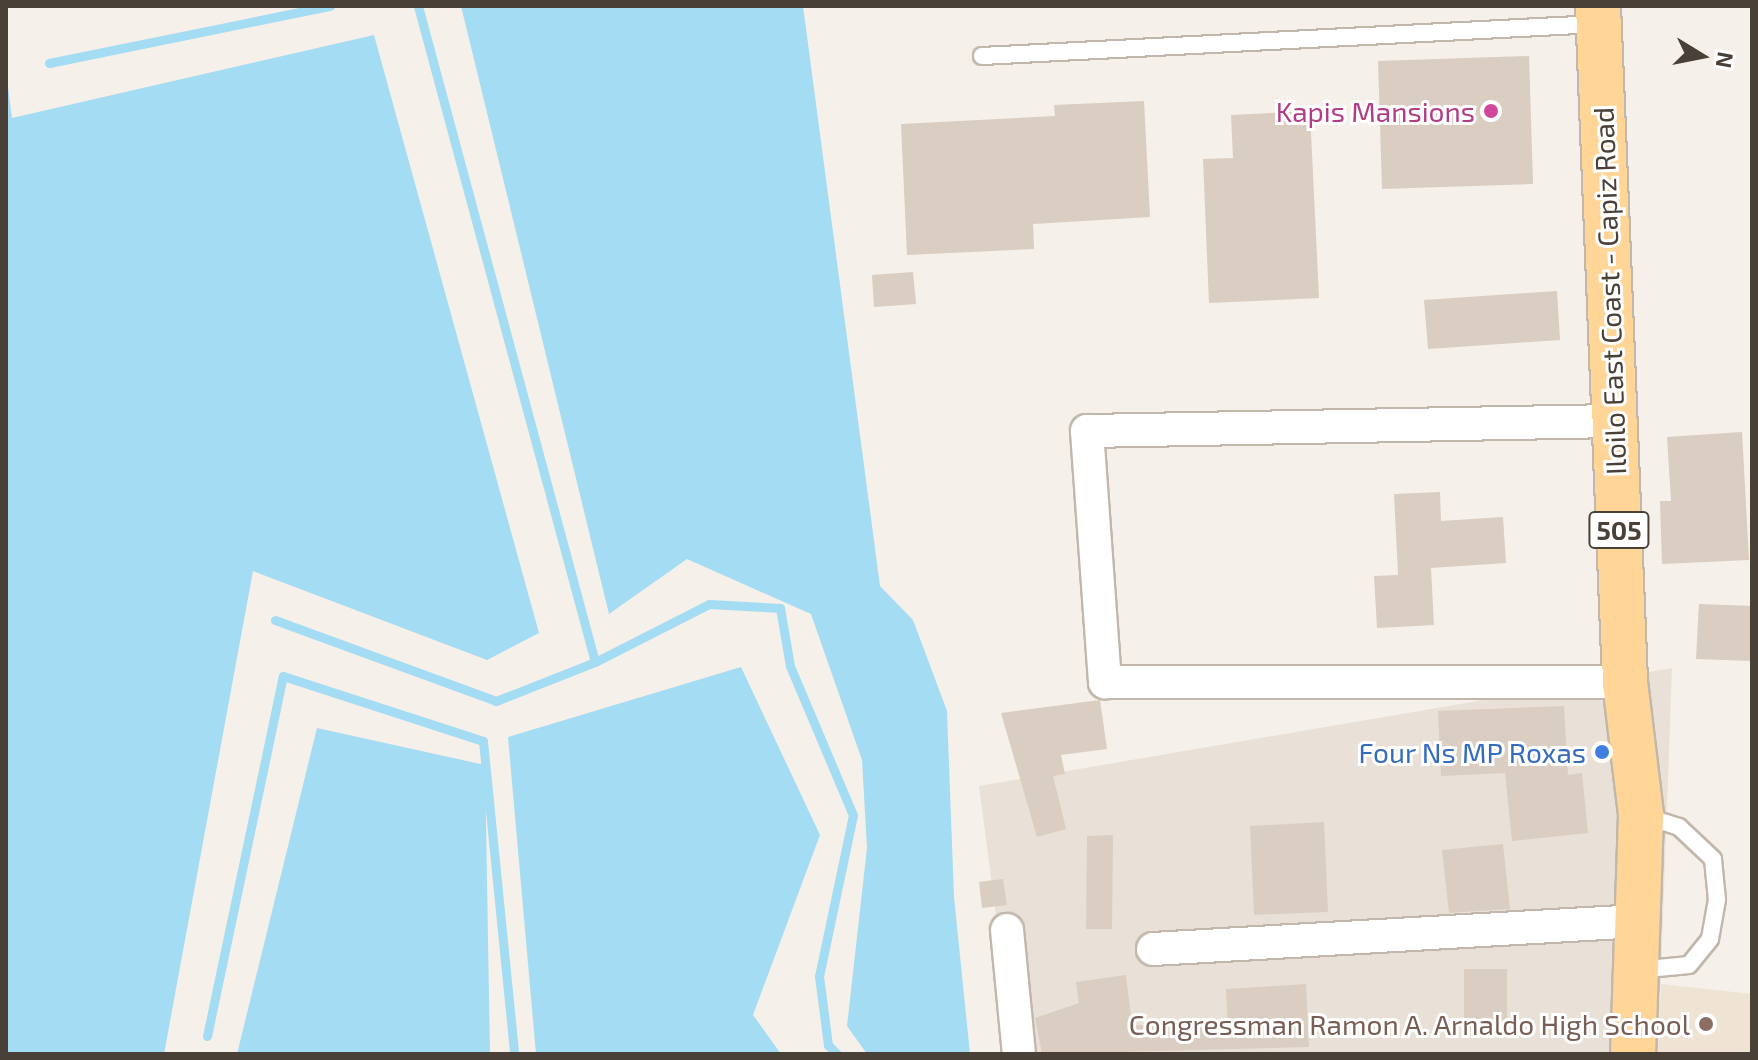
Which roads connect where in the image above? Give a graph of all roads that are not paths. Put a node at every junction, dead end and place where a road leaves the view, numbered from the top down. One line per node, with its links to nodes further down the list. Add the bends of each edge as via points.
1 (1598, 15): 2 (lane); 3 (main road, Iloilo East Coast - Capiz Road / 505)
2 (982, 56)
3 (1614, 421): 4 (main road, Iloilo East Coast - Capiz Road / 505); 4 (street, via 1087,431 1105,682)
4 (1625, 682): 5 (main road, Iloilo East Coast - Capiz Road / 505)
5 (1641, 815): 6 (main road, Iloilo East Coast - Capiz Road / 505); 9 (lane, via 1679,827 1713,859 1717,900 1710,939 1689,965)
6 (1640, 921): 8 (street); 9 (main road, Iloilo East Coast - Capiz Road / 505)
7 (1007, 930): 10 (street)
8 (1153, 949)
9 (1638, 970): 11 (main road, Iloilo East Coast - Capiz Road / 505)
10 (1019, 1054)
11 (1633, 1054)

